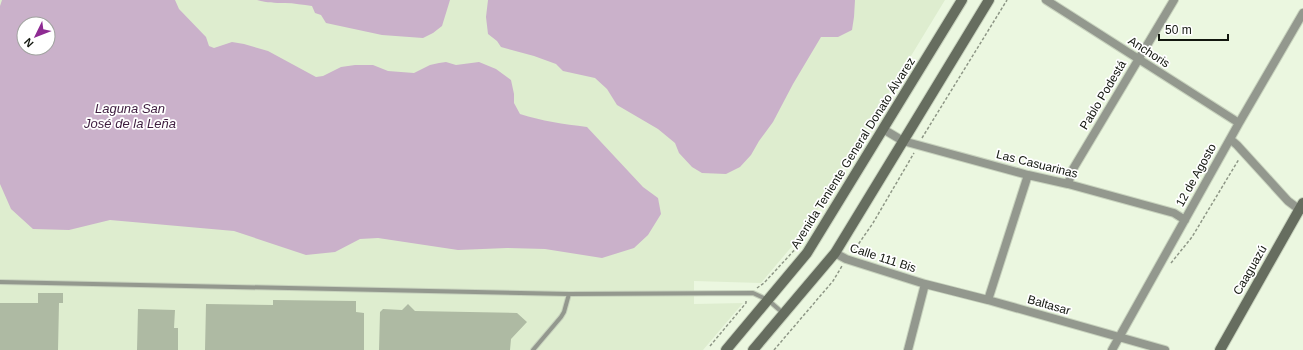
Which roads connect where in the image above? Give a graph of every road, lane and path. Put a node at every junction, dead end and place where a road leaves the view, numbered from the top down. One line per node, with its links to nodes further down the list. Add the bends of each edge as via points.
1 (962, 0): 9 (main road, Avenida Teniente General Donato Álvarez)
2 (989, 0): 11 (main road)
3 (1007, 0): 12 (path)
4 (1046, 0): 7 (street, Anchoris)
5 (1174, 0): 7 (street, Pablo Podestá)
6 (1303, 13): 8 (street, 12 de Agosto)
7 (1138, 59): 8 (street, Anchoris); 15 (street, Pablo Podestá, via 1073,169)
8 (1239, 123): 10 (street, 12 de Agosto)
9 (883, 129): 11 (street, Las Casuarinas); 26 (main road, Avenida Teniente General Donato Álvarez, via 807,254)
10 (1230, 139): 13 (street); 17 (street, 12 de Agosto)
11 (903, 141): 12 (street, Las Casuarinas); 19 (main road)
12 (918, 144): 14 (street, Las Casuarinas); 20 (path, via 873,223)
13 (1244, 152): 16 (street, via 1288,201 1296,208); 21 (path, via 1192,237)
14 (1028, 175): 15 (street, Las Casuarinas); 27 (street)
15 (1068, 184): 17 (street, Las Casuarinas, via 1174,213)
16 (1302, 207): 38 (main road, Caaguazú)
17 (1185, 220): 29 (street, 12 de Agosto)
18 (804, 240): 25 (path)
19 (835, 253): 20 (street, Calle 111 Bis); 28 (main road)
20 (846, 259): 23 (street, Calle 111 Bis); 34 (path, via 833,282)
21 (1172, 263)
22 (0, 282): 24 (lane)
23 (925, 284): 27 (street, Baltasar); 35 (street)
24 (570, 294): 25 (lane); 31 (lane, via 561,317)
25 (752, 294): 26 (lane); 30 (path)
26 (768, 300): 28 (lane); 32 (main road, Avenida Teniente General Donato Álvarez)
27 (988, 300): 29 (street, Baltasar)
28 (784, 313): 33 (main road)
29 (1119, 337): 36 (street, 12 de Agosto); 37 (street, Baltasar)
30 (710, 346)
31 (533, 350)
32 (726, 350)
33 (753, 350)
34 (774, 350)
35 (908, 350)
36 (1112, 350)
37 (1165, 350)
38 (1220, 350)

